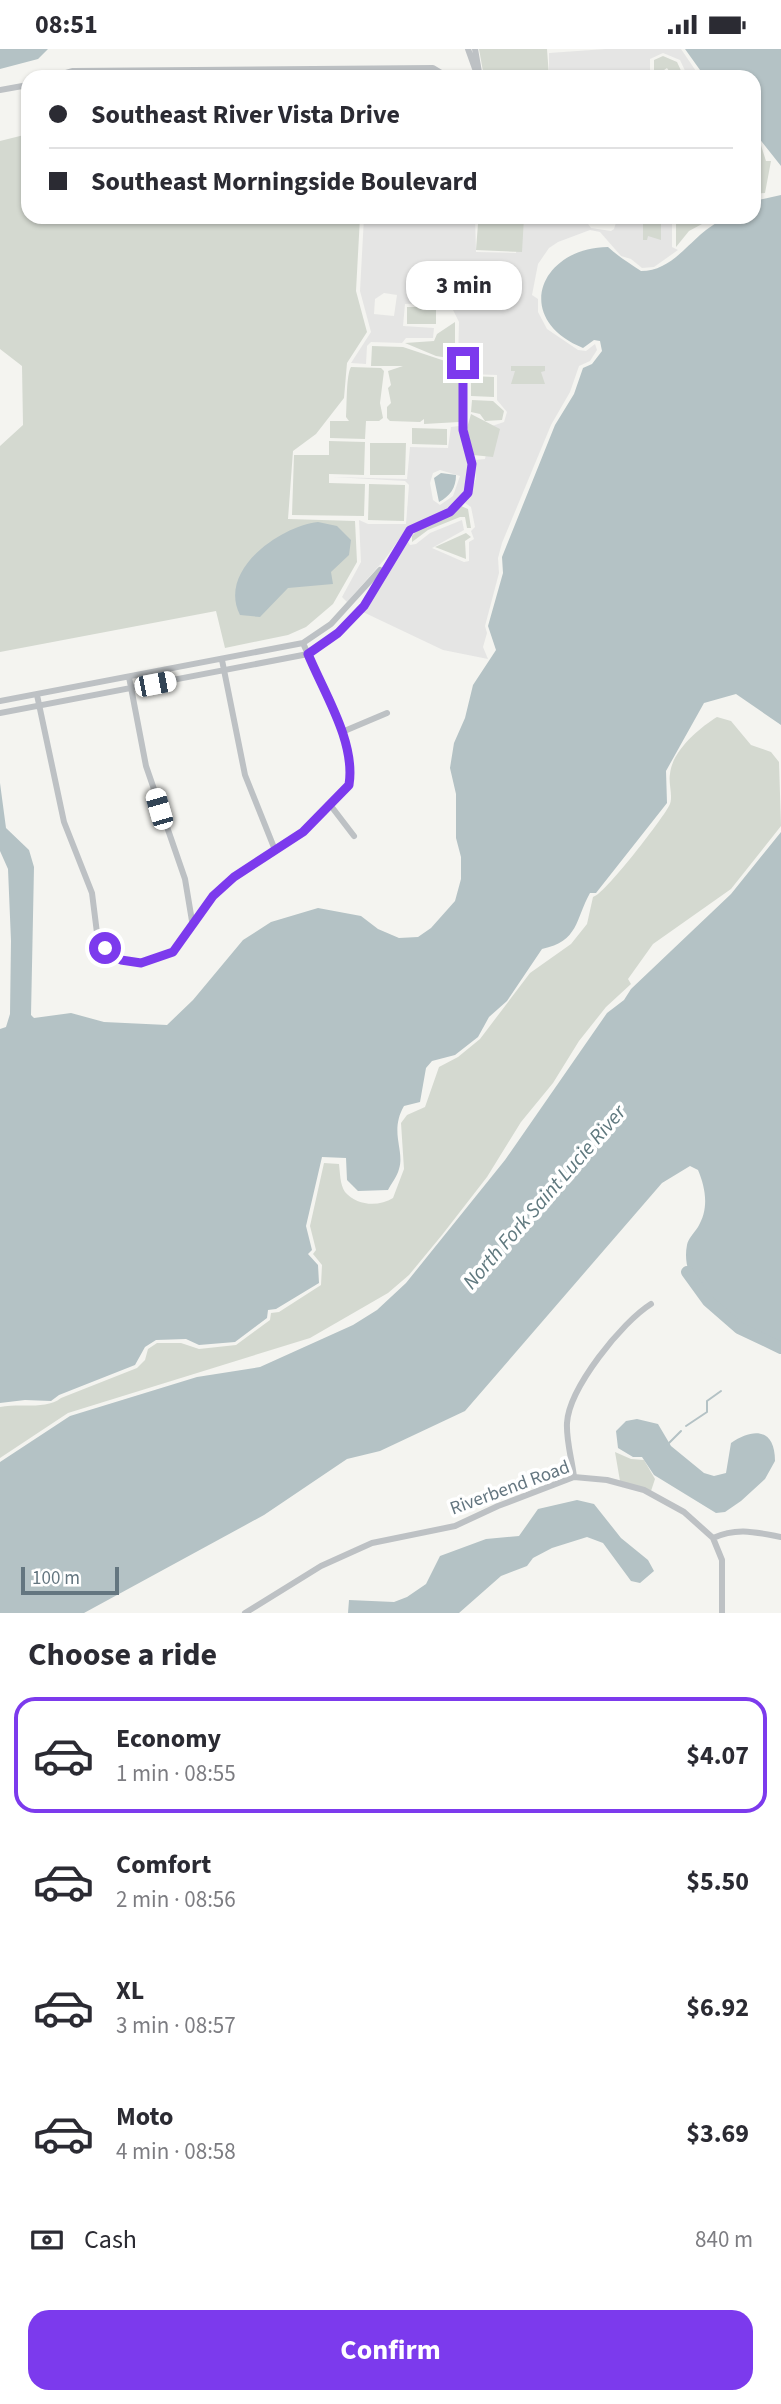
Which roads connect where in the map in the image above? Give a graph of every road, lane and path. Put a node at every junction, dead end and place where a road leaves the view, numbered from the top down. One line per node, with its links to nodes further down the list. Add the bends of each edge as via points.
1 (468, 49): 5 (street)
2 (475, 49): 6 (street)
3 (193, 70): 4 (street)
4 (436, 70)
5 (476, 70)
6 (478, 70)
7 (21, 86): 8 (street)
8 (0, 90)
9 (463, 363): 10 (street, via 463,430 472,464 468,493 450,512 410,530)
10 (389, 561): 11 (street, via 331,624); 12 (street, via 364,606 338,633)
11 (303, 643): 12 (street); 13 (street)
12 (308, 654): 14 (street); 22 (street)
13 (222, 660): 14 (street); 15 (street)
14 (224, 671): 16 (street); 25 (street, via 245,775)
15 (129, 677): 16 (street); 17 (street)
16 (131, 688): 19 (street); 26 (street, via 146,766 184,879)
17 (37, 695): 18 (street); 19 (street)
18 (0, 701)
19 (39, 706): 20 (street); 26 (street, via 64,822 92,893 97,933 105,948 121,960 141,963 159,959 173,952)
20 (0, 713)
21 (387, 713): 22 (street)
22 (342, 732): 23 (street, via 351,776)
23 (331, 806): 24 (street); 25 (street)
24 (354, 836)
25 (275, 850): 26 (street, via 234,877)
26 (192, 921)
27 (651, 1304): 28 (street, via 635,1314 582,1380 567,1421)
28 (574, 1478): 30 (street, Riverbend Road, via 607,1480 643,1490 684,1512); 31 (street, Riverbend Road, via 455,1526 372,1543 321,1566)
29 (781, 1537): 30 (street, via 746,1530)
30 (713, 1538): 32 (street, via 722,1560)
31 (246, 1613)
32 (722, 1613)

